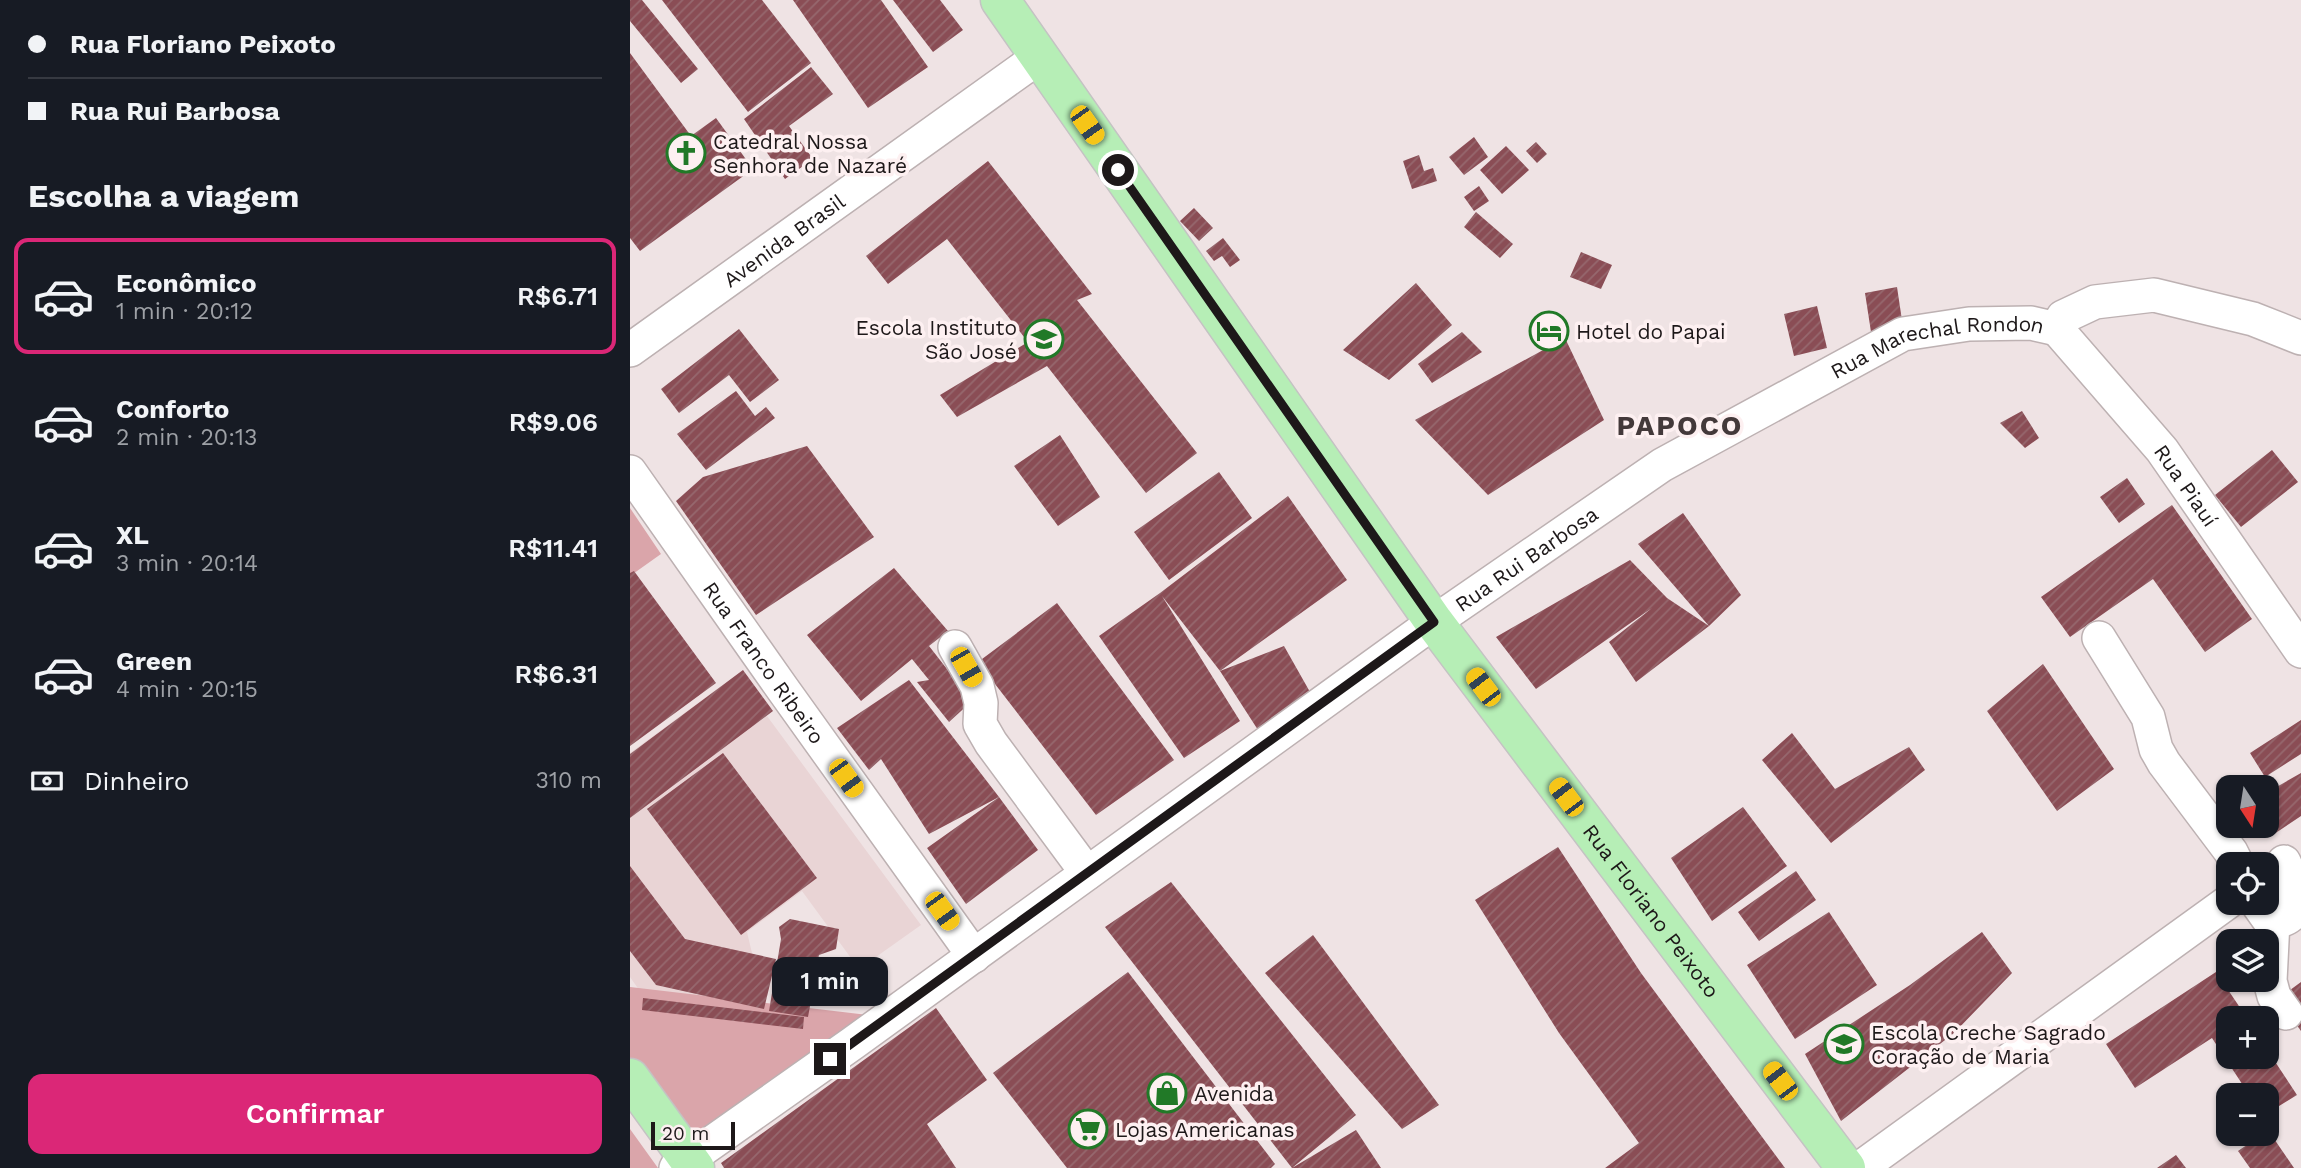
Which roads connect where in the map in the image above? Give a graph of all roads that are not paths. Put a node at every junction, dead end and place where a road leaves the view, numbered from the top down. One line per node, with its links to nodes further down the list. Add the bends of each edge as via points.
1 (1000, 0): 2 (main road, Rua Floriano Peixoto)
2 (1039, 57): 5 (street, Avenida Brasil); 8 (main road, Rua Floriano Peixoto)
3 (2057, 329): 4 (street, Rua Marechal Rondon, via 2063,317 2095,302 2154,295 2253,319); 6 (street, Rua Marechal Rondon, via 2031,323 1969,324 1903,334); 11 (street, Rua Piauí, via 2162,450)
4 (2301, 338)
5 (630, 350)
6 (1662, 465): 8 (street, Rua Rui Barbosa)
7 (630, 472): 18 (street, Rua Franco Ribeiro)
8 (1434, 622): 14 (street, Rua Rui Barbosa); 22 (main road, Rua Floriano Peixoto)
9 (2099, 638): 12 (street, via 2148,716 2164,764)
10 (955, 647): 14 (street, via 977,686 980,724)
11 (2301, 651)
12 (2231, 852)
13 (2284, 862): 17 (street, via 2299,902 2288,918 2278,922)
14 (1087, 873): 18 (street, Rua Rui Barbosa)
15 (2216, 911): 23 (street)
16 (2265, 915): 19 (street, via 2270,981)
17 (2269, 915)
18 (974, 956): 21 (street, Rua Rui Barbosa)
19 (2286, 1013)
20 (630, 1078): 21 (main road)
21 (687, 1165)
22 (1846, 1168)
23 (1860, 1168)

